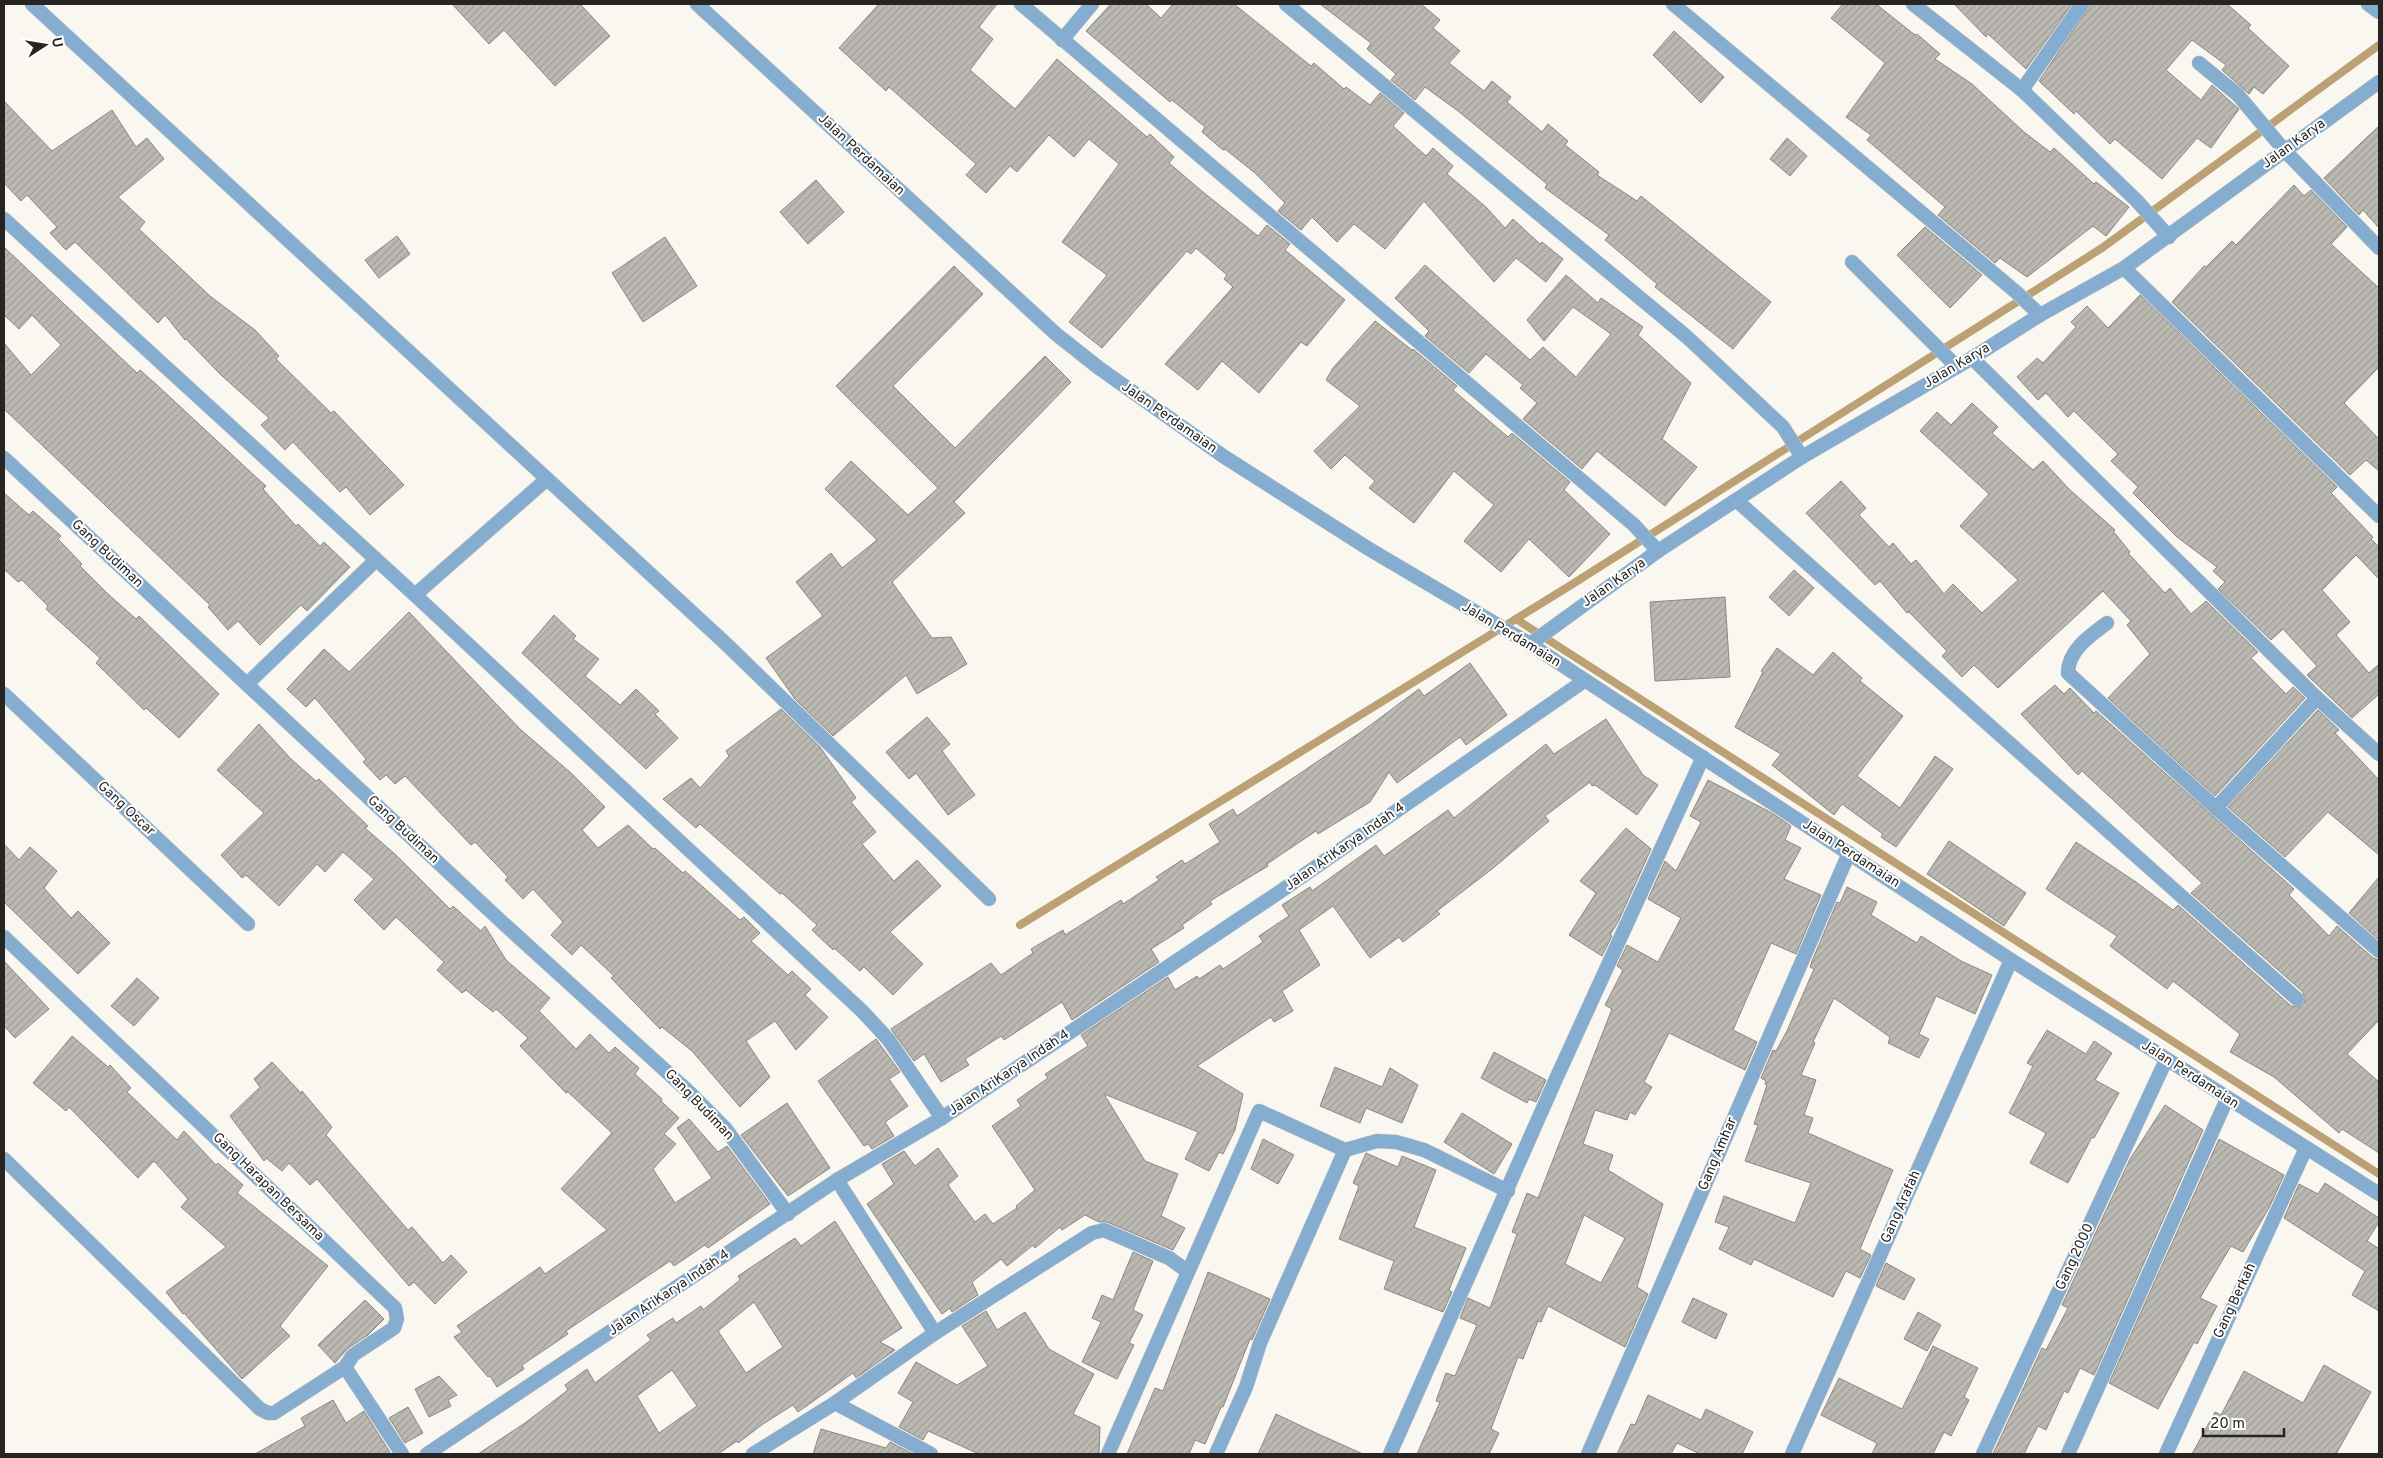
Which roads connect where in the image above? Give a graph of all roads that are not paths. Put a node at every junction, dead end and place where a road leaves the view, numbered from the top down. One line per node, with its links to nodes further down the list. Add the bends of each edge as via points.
1 (32, 4): 26 (street)
2 (697, 4): 33 (street, Jalan Perdamaian, via 1056,334 1099,368 1230,460)
3 (1020, 4): 11 (street)
4 (1092, 4): 11 (street)
5 (1286, 4): 24 (street, via 1687,338 1783,427)
6 (1673, 4): 21 (street)
7 (1913, 4): 14 (street)
8 (2082, 4): 14 (street)
9 (2368, 4): 10 (street)
10 (2379, 12)
11 (1062, 40): 29 (street, via 1634,525)
12 (2199, 63): 15 (street, via 2238,95)
13 (2379, 82): 15 (street, Jalan Karya)
14 (2022, 90): 17 (street)
15 (2284, 150): 17 (street, Jalan Karya); 18 (street)
16 (4, 219): 30 (street)
17 (2165, 232): 20 (street, Jalan Karya)
18 (2379, 248)
19 (1852, 262): 23 (street)
20 (2124, 268): 21 (street, Jalan Karya); 28 (street)
21 (2036, 311): 22 (street, Jalan Karya)
22 (1972, 358): 23 (street, Jalan Karya); 37 (street)
23 (1957, 367): 24 (street, Jalan Karya)
24 (1799, 453): 27 (street, Jalan Karya)
25 (4, 458): 35 (street, Gang Budiman)
26 (547, 479): 31 (street); 42 (street, via 724,642)
27 (1736, 500): 29 (street, Jalan Karya); 47 (street)
28 (2379, 516)
29 (1654, 546): 33 (street, Jalan Karya)
30 (376, 560): 31 (street); 35 (street)
31 (415, 594): 50 (street, via 862,1010 888,1039)
32 (2107, 623): 40 (street, via 2073,654 2068,672)
33 (1529, 644): 34 (street, Jalan Perdamaian)
34 (1584, 681): 39 (street, Jalan Perdamaian); 50 (street, Jalan AriKarya Indah 4, via 1281,891)
35 (247, 684): 57 (street, Gang Budiman, via 689,1092 725,1128)
36 (4, 694): 43 (street, Gang Oscar)
37 (2317, 698): 38 (street); 40 (street)
38 (2379, 754)
39 (1703, 757): 41 (street, Jalan Perdamaian); 55 (street, via 1554,1081)
40 (2216, 808): 45 (street)
41 (1849, 853): 46 (street, Jalan Perdamaian); 69 (street, Gang Amhar)
42 (988, 899)
43 (248, 924)
44 (4, 937): 60 (street, Gang Harapan Bersama, via 395,1308 394,1328 353,1355)
45 (2379, 951)
46 (2011, 960): 48 (street, Jalan Perdamaian); 70 (street, Gang Arafah)
47 (2297, 999)
48 (2166, 1060): 49 (street, Jalan Perdamaian); 71 (street, Gang 2000)
49 (2227, 1099): 51 (street, Jalan Perdamaian); 72 (street)
50 (942, 1118): 54 (street, Jalan AriKarya Indah 4)
51 (2306, 1148): 56 (street, Jalan Perdamaian); 73 (street, Gang Berkah)
52 (1344, 1150): 55 (street, via 1377,1141 1396,1142 1424,1150); 58 (street, via 1259,1112); 67 (street, via 1260,1343 1246,1387)
53 (4, 1159): 60 (street, via 260,1409 274,1413)
54 (837, 1180): 57 (street, Jalan AriKarya Indah 4); 59 (street)
55 (1508, 1190): 68 (street)
56 (2379, 1194)
57 (788, 1214): 63 (street, Jalan AriKarya Indah 4)
58 (1187, 1271): 59 (street, via 1169,1258 1099,1230); 66 (street)
59 (935, 1332): 61 (street)
60 (345, 1367): 62 (street)
61 (835, 1403): 64 (street); 65 (street)
62 (402, 1454)
63 (427, 1454)
64 (753, 1454)
65 (931, 1454)
66 (1108, 1454)
67 (1216, 1454)
68 (1390, 1454)
69 (1588, 1454)
70 (1792, 1454)
71 (1983, 1454)
72 (2068, 1454)
73 (2166, 1454)

